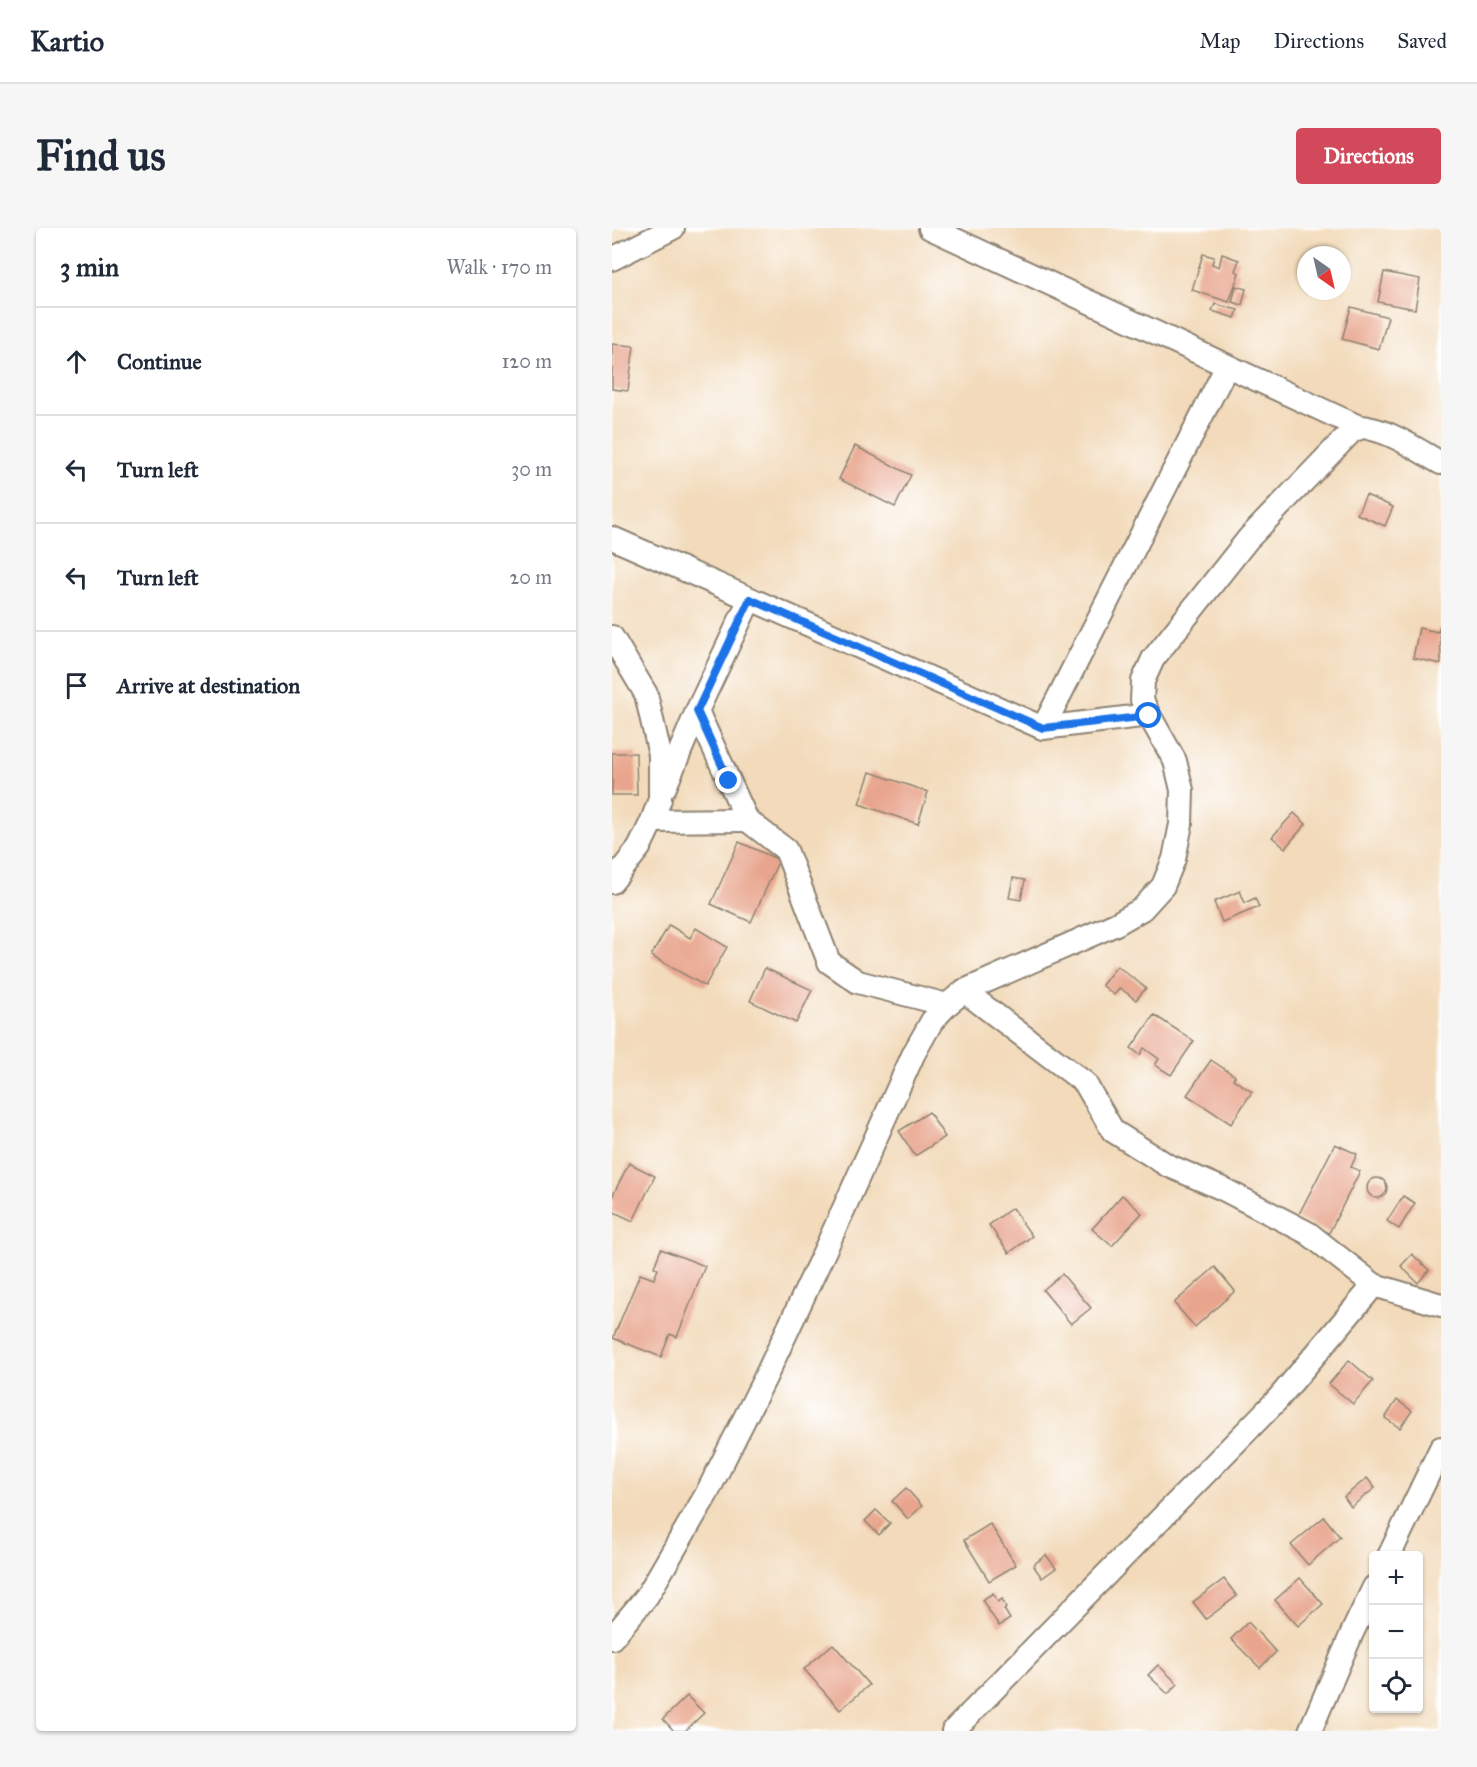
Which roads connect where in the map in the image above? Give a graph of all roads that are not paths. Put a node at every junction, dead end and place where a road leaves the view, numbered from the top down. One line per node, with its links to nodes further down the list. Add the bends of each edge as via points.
1 (673, 228): 3 (street)
2 (930, 228): 4 (street)
3 (612, 259)
4 (1227, 366): 5 (street); 12 (street)
5 (1359, 427): 6 (street, via 1388,435); 11 (street, via 1248,539 1153,659 1143,681 1142,700)
6 (1439, 459)
7 (612, 538): 8 (street)
8 (750, 599): 10 (street); 12 (street)
9 (612, 637): 13 (street, via 646,694 660,755)
10 (697, 711): 13 (street); 14 (street)
11 (1149, 716): 12 (street); 17 (street, via 1175,761 1182,790 1174,859 1162,886 1142,909 1116,924)
12 (1043, 728)
13 (660, 799): 15 (street)
14 (747, 820): 15 (street); 17 (street, via 786,850 829,962 858,982)
15 (652, 822): 16 (street, via 639,848)
16 (612, 882)
17 (955, 998): 18 (street, via 1085,1083 1113,1131 1167,1165 1308,1233); 23 (street, via 932,1021 914,1053 823,1256 706,1495 647,1596)
18 (1374, 1285): 19 (street); 24 (street, via 1276,1400)
19 (1441, 1305)
20 (1441, 1449): 21 (street)
21 (1391, 1551)
22 (1369, 1597): 25 (street)
23 (612, 1638)
24 (953, 1731)
25 (1310, 1731)

